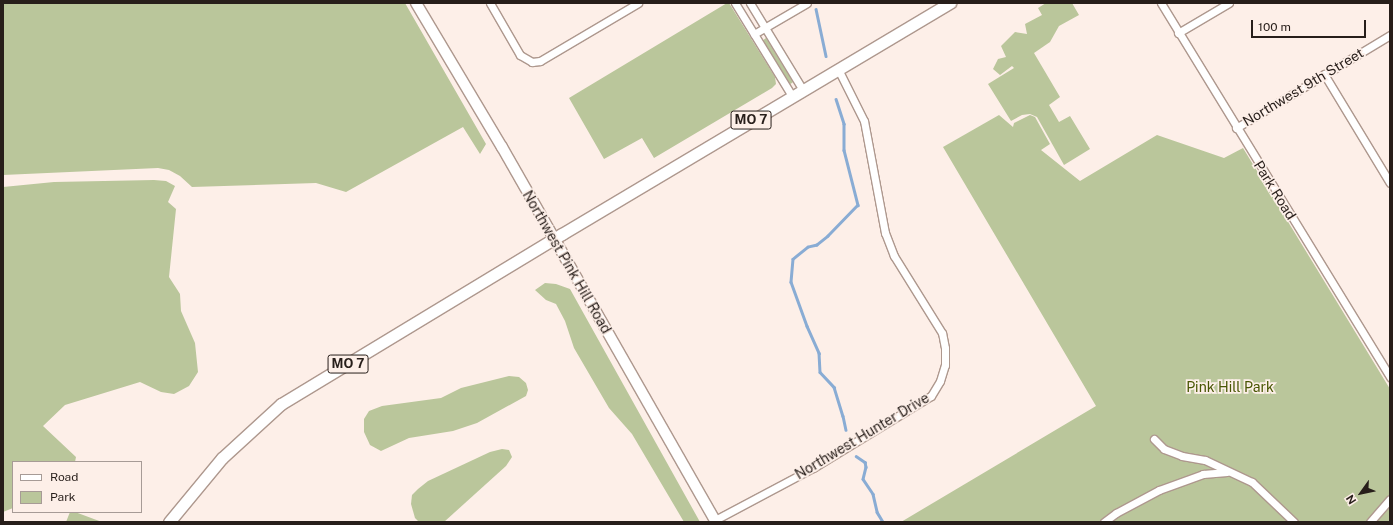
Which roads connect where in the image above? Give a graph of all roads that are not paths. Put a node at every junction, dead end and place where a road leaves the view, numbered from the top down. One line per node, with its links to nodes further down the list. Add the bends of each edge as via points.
1 (416, 3): 20 (main road, Northwest Pink Hill Road, via 502,147)
2 (490, 3): 3 (street, via 520,55 532,62 540,60)
3 (638, 3)
4 (735, 3): 12 (street)
5 (750, 3): 10 (street)
6 (807, 3): 10 (street)
7 (950, 3): 14 (main road, MO 7)
8 (1161, 3): 11 (street, Park Road)
9 (1229, 3): 11 (street)
10 (764, 28): 12 (street); 16 (street)
11 (1178, 33): 18 (street, Park Road)
12 (754, 34): 17 (street)
13 (1390, 35): 15 (street, Northwest 9th Street)
14 (838, 69): 16 (main road, MO 7); 25 (street, Northwest Hunter Drive, via 864,121 885,233 894,256 942,334 945,364 940,381 931,396 813,468)
15 (1324, 74): 18 (street, Northwest 9th Street); 19 (street)
16 (803, 90): 17 (main road, MO 7)
17 (792, 96): 20 (main road, MO 7)
18 (1236, 128): 21 (street, Park Road)
19 (1390, 183)
20 (553, 239): 25 (main road, Northwest Pink Hill Road); 26 (main road, MO 7, via 281,404 222,458)
21 (1390, 377)
22 (1154, 439): 23 (street, via 1164,448 1182,456 1205,460)
23 (1227, 472): 27 (street, via 1202,474 1159,490); 28 (street, via 1252,482)
24 (1390, 499): 29 (street)
25 (715, 521)
26 (169, 522)
27 (1104, 522)
28 (1294, 522)
29 (1370, 522)

